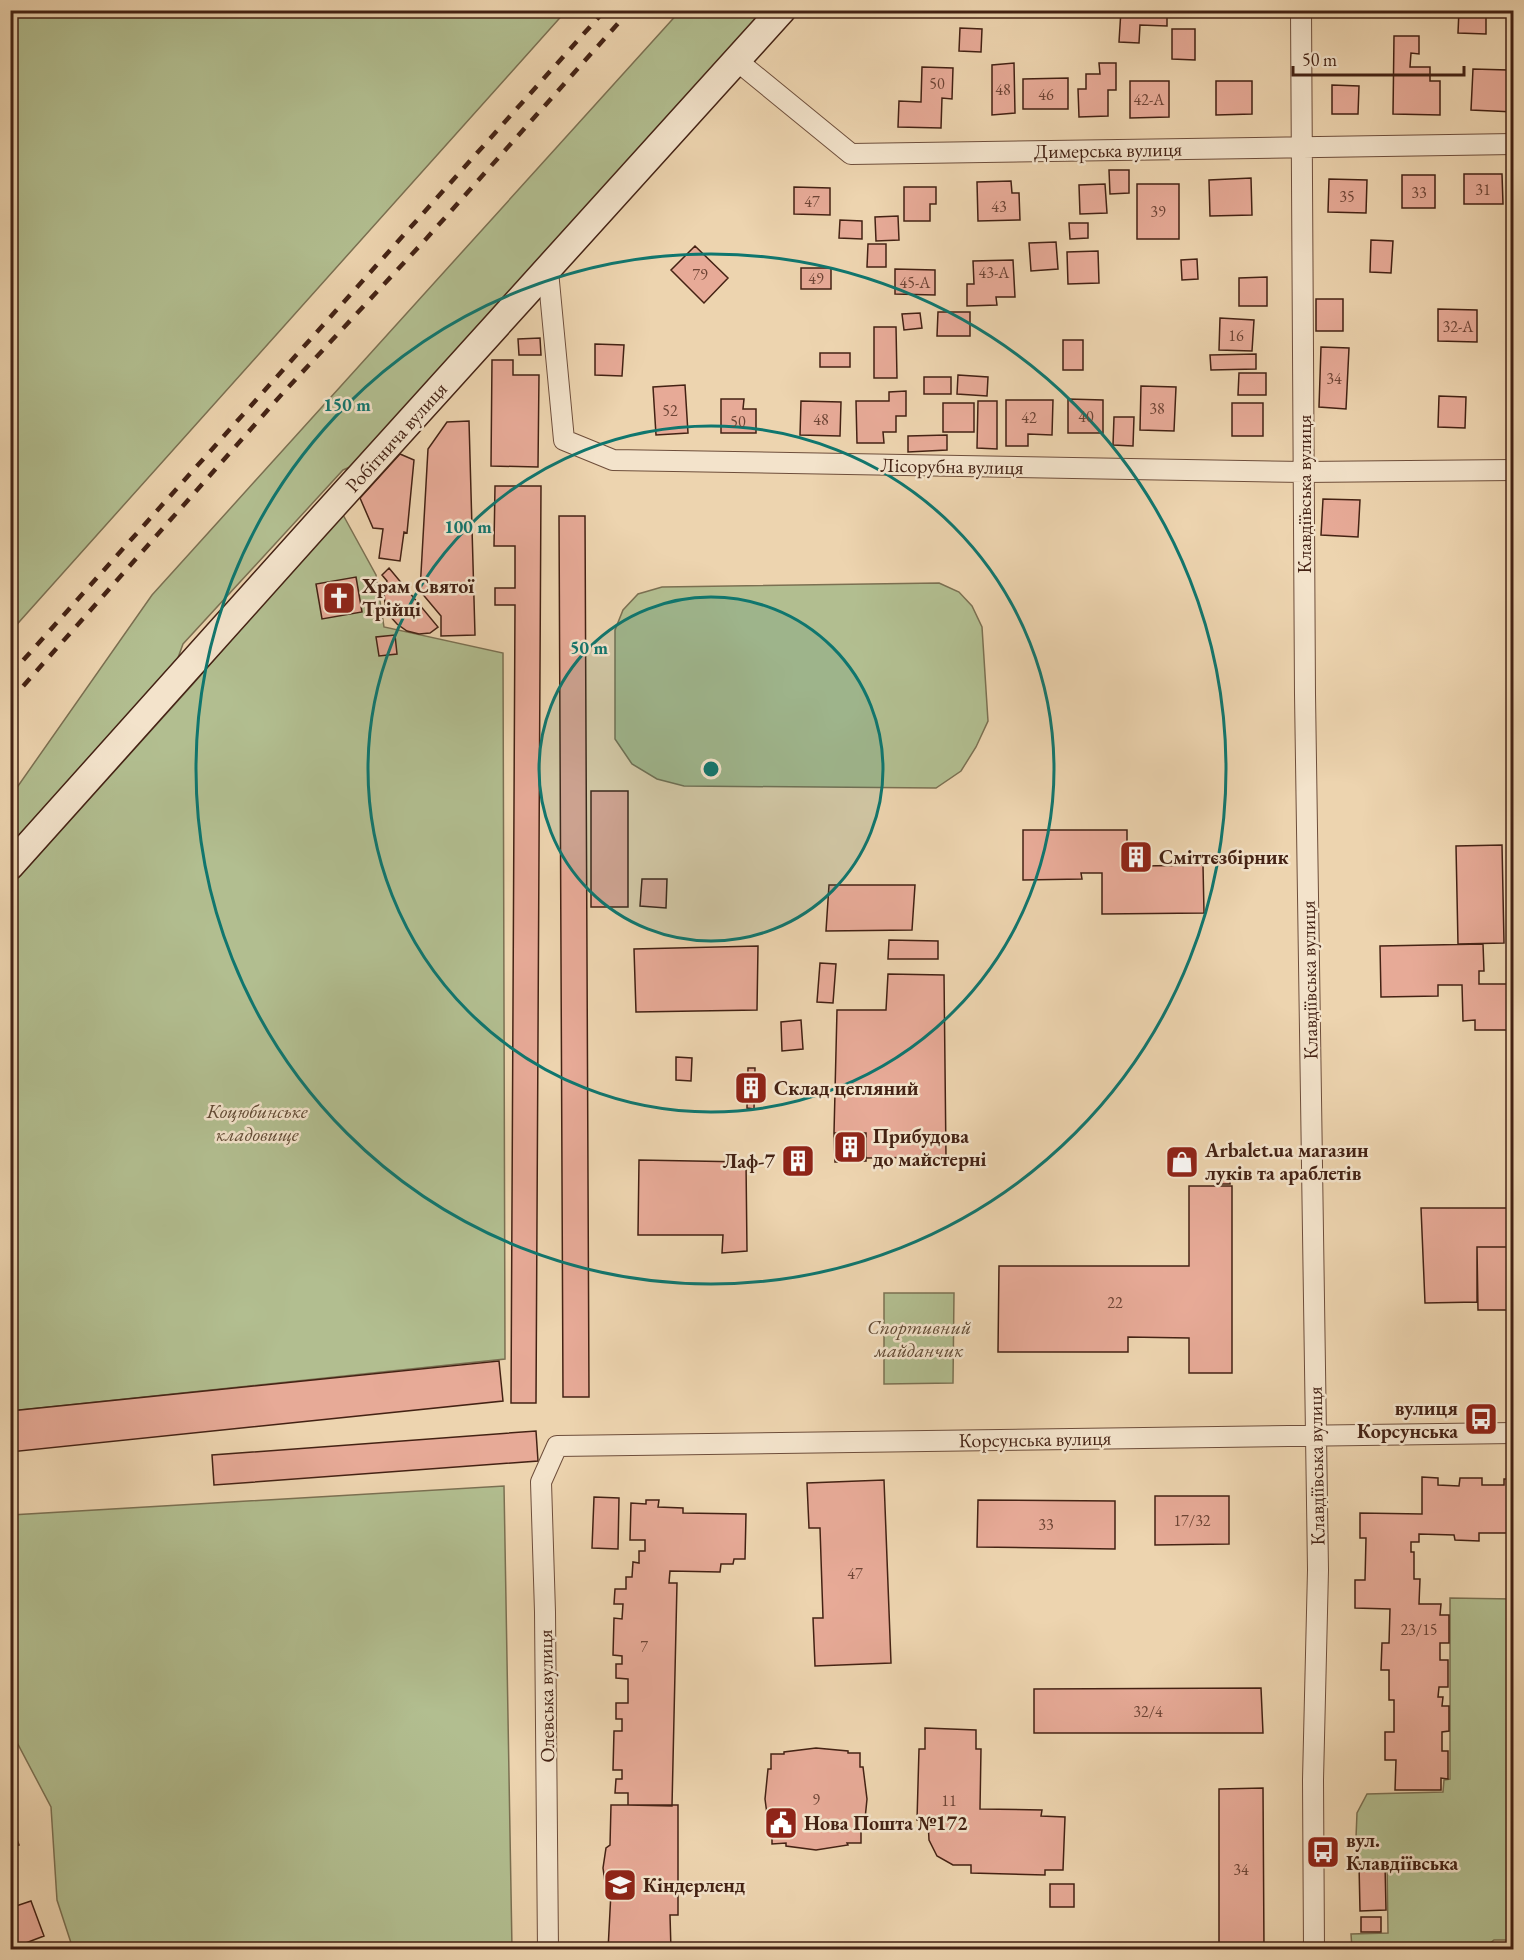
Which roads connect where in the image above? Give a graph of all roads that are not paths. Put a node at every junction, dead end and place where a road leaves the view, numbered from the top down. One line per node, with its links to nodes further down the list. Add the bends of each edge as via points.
1 (782, 10): 3 (street, Робітнича вулиця)
2 (1301, 10): 5 (street, Клавдіївська вулиця)
3 (736, 60): 5 (street, Димерська вулиця, via 850,154); 6 (street, Робітнича вулиця)
4 (1514, 144): 5 (street, Димерська вулиця)
5 (1303, 147): 8 (street, Клавдіївська вулиця)
6 (548, 270): 8 (street, Лісорубна вулиця, via 564,440 613,460); 9 (street, Робітнича вулиця)
7 (1514, 470): 8 (street, Лісорубна вулиця)
8 (1304, 472): 11 (street, Клавдіївська вулиця)
9 (10, 866)
10 (1514, 1433): 11 (street, Корсунська вулиця)
11 (1316, 1436): 12 (street, Корсунська вулиця); 14 (street, Клавдіївська вулиця)
12 (557, 1446): 13 (street, Олевська вулиця, via 541,1482)
13 (548, 1950)
14 (1314, 1950)

